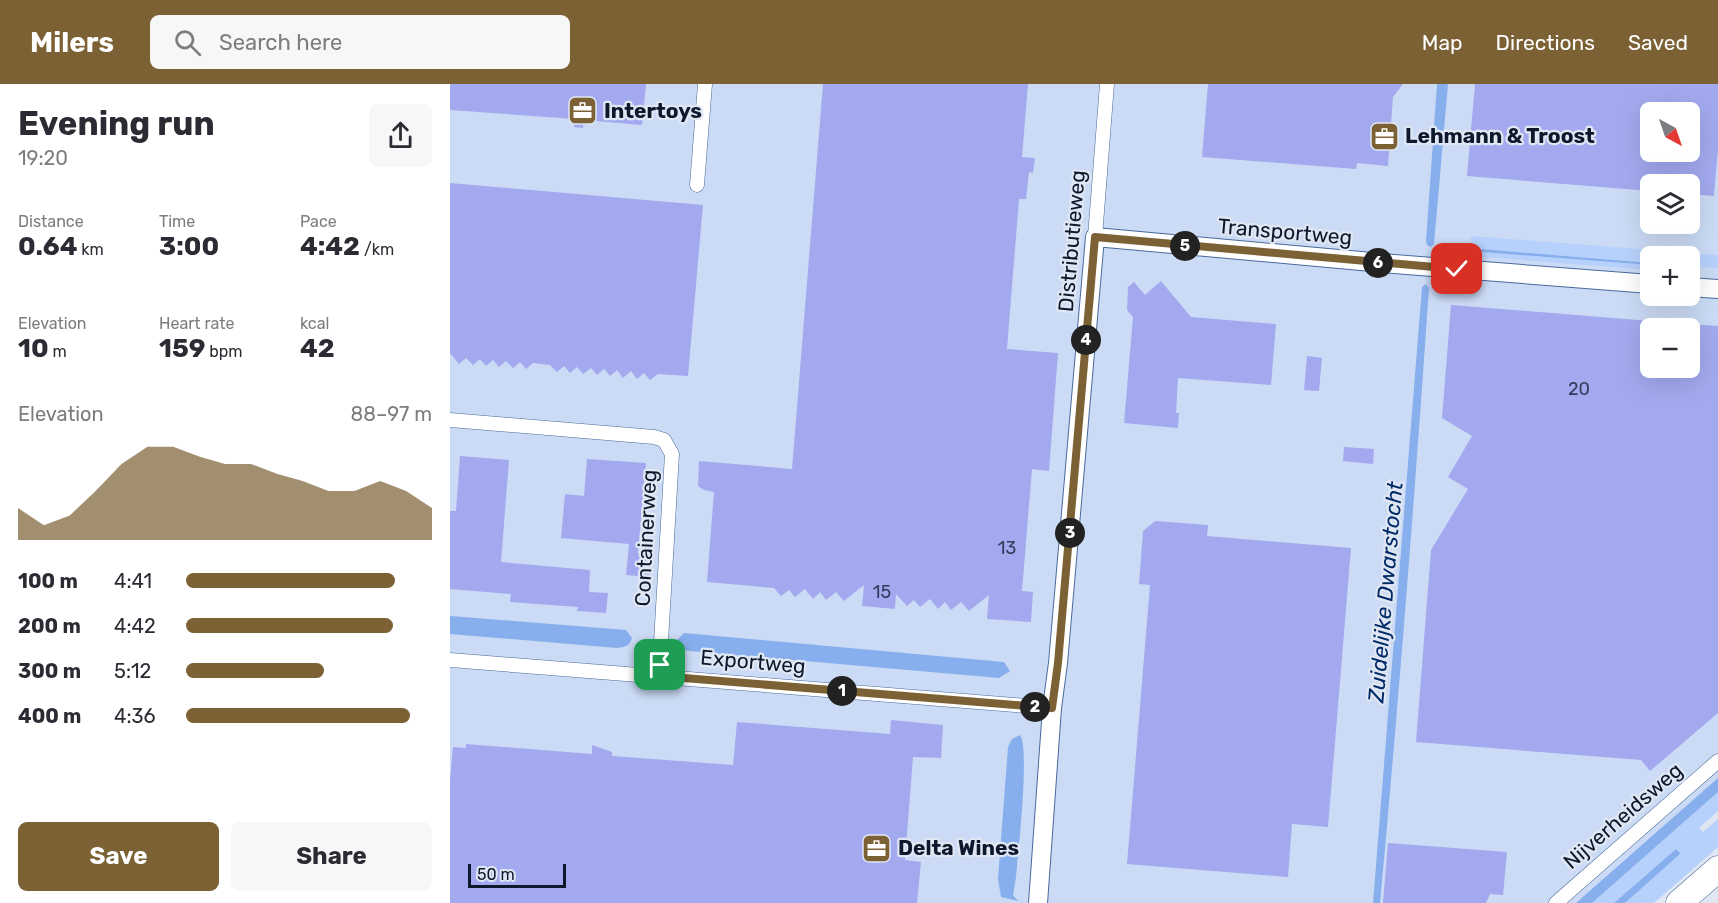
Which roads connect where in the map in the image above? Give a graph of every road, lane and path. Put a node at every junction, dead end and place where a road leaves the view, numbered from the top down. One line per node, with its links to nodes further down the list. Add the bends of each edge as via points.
1 (705, 84): 3 (street)
2 (1107, 84): 4 (street, Distributieweg)
3 (697, 185)
4 (1095, 237): 5 (street, Transportweg); 11 (street, Distributieweg)
5 (1640, 283)
6 (1700, 288): 7 (street)
7 (1718, 289)
8 (450, 420): 10 (street, Containerweg, via 664,440 672,454)
9 (450, 660): 10 (street, Exportweg)
10 (659, 676): 11 (street, Exportweg)
11 (1052, 708): 14 (street, Distributieweg)
12 (1718, 761): 15 (street, Nijverheidsweg)
13 (1718, 869): 16 (highway)
14 (1038, 903)
15 (1556, 903)
16 (1679, 903)

